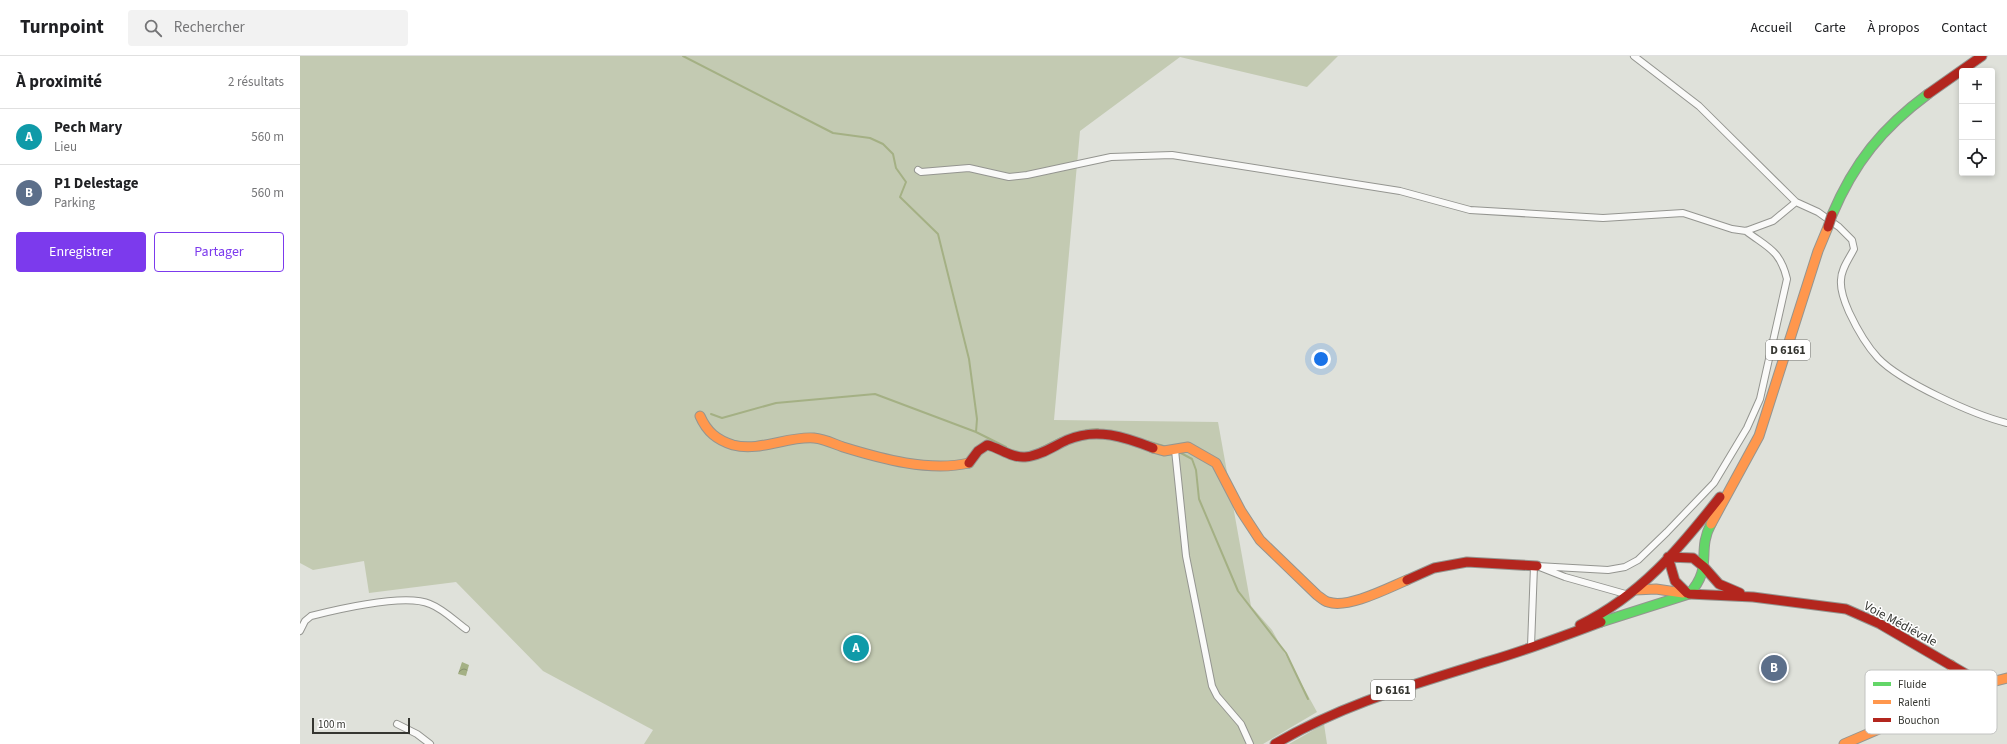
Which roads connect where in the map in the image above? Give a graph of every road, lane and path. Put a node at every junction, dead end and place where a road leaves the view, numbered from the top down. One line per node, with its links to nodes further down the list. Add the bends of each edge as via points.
1 (1634, 56): 4 (street, via 1699,106)
2 (1982, 56): 9 (street, D 6161, bridge, via 1931,92 1884,132 1870,147 1848,180 1818,251 1759,436)
3 (918, 170): 5 (street, via 921,172 969,168 1009,176 1027,175 1111,156 1172,155 1400,191 1470,210 1597,218 1676,212)
4 (1796, 202): 5 (street, via 1774,221); 7 (street, via 1818,212 1852,240 1854,249 1841,280 1843,292 1860,335 1878,358 1897,373 1938,395)
5 (1746, 231): 11 (street, via 1774,251 1783,264 1786,279 1760,399 1723,470 1714,483 1667,532 1638,560 1625,567 1608,570)
6 (700, 416): 8 (street, via 704,427 711,434 724,442 736,445 754,447 813,437 915,464 969,463 978,450 987,445 995,446 1012,456 1025,457 1066,440 1098,433 1163,451)
7 (2007, 423)
8 (1175, 450): 11 (street, via 1188,447 1216,464 1241,512 1260,540 1316,595 1328,602 1344,603 1377,593 1434,568 1467,562); 28 (street, via 1186,556 1212,686 1216,696 1242,724)
9 (1741, 470): 10 (street, D 6161, via 1692,534); 12 (street, via 1706,533 1702,552)
10 (1668, 557): 12 (street, via 1693,558); 13 (street, D 6161, via 1650,578); 14 (street, via 1673,580)
11 (1536, 566): 13 (street, via 1565,577); 18 (street)
12 (1704, 567): 14 (street, via 1700,583); 15 (street, via 1725,589)
13 (1632, 592): 14 (street, via 1656,589); 18 (street, D 6161, via 1585,623)
14 (1689, 594): 15 (street); 19 (street, via 1633,610)
15 (1753, 597): 20 (street, Voie Médiévale, via 1846,609 1880,624)
16 (466, 629): 17 (street, via 432,604 419,600 362,604 311,616)
17 (300, 631)
18 (1531, 646): 19 (street, D 6161)
19 (1518, 652): 29 (street, D 6161, via 1381,694 1324,717)
20 (1951, 665): 21 (street); 22 (street, Voie Médiévale)
21 (1953, 670)
22 (1959, 670)
23 (2007, 678): 24 (street)
24 (1997, 679)
25 (397, 724): 27 (street)
26 (1866, 734): 30 (street)
27 (430, 744)
28 (1250, 744)
29 (1276, 744)
30 (1844, 744)

